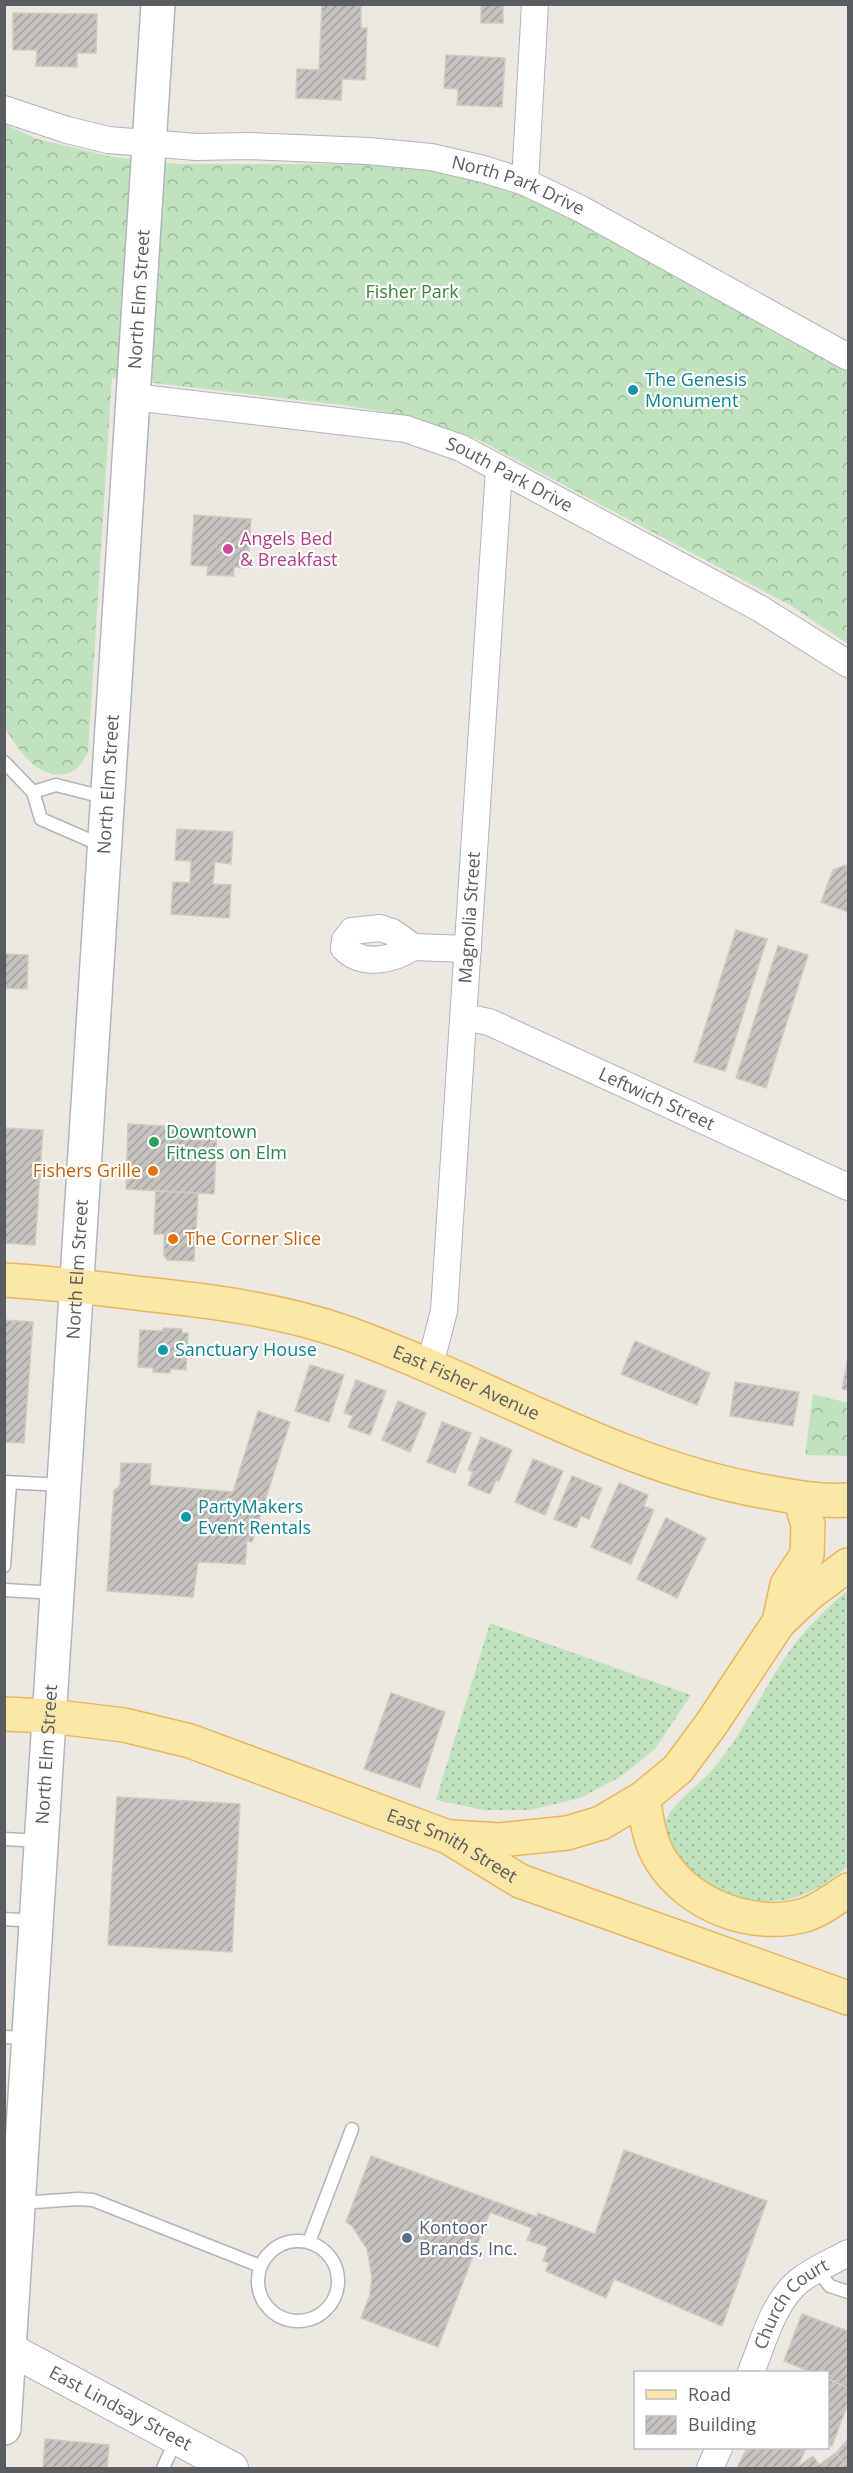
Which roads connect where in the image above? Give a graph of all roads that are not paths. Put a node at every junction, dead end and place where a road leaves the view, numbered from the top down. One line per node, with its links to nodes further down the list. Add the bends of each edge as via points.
1 (158, 4): 4 (main road, North Elm Street)
2 (535, 4): 5 (street)
3 (4, 109): 4 (street, North Park Drive, via 100,139)
4 (149, 143): 5 (street, North Park Drive, via 420,156); 7 (main road, North Elm Street)
5 (525, 182): 6 (street, North Park Drive)
6 (849, 357)
7 (133, 397): 8 (street, South Park Drive, via 406,429 461,448); 12 (main road, North Elm Street)
8 (499, 469): 9 (street, South Park Drive, via 759,608); 15 (street, Magnolia Street)
9 (849, 664)
10 (4, 762): 11 (lane)
11 (33, 792): 12 (lane, via 56,786); 13 (lane, via 40,819)
12 (108, 798): 13 (main road, North Elm Street)
13 (104, 846): 19 (main road, North Elm Street)
14 (413, 947): 15 (street)
15 (468, 949): 16 (street, Magnolia Street)
16 (464, 1017): 17 (street, Leftwich Street, via 489,1022); 20 (street, Magnolia Street, via 444,1311)
17 (849, 1187)
18 (4, 1280): 19 (main road, East Fisher Avenue)
19 (77, 1286): 20 (main road, East Fisher Avenue, via 251,1308 343,1332); 22 (main road, North Elm Street)
20 (430, 1365): 23 (main road, East Fisher Avenue, via 660,1466 732,1486)
21 (7, 1483): 22 (lane); 26 (lane)
22 (64, 1485): 28 (main road, North Elm Street)
23 (800, 1498): 24 (main road, East Fisher Avenue); 29 (main road, via 808,1526 807,1555 787,1586)
24 (849, 1500)
25 (849, 1565): 29 (main road)
26 (4, 1566)
27 (4, 1590): 28 (lane)
28 (57, 1593): 31 (main road, North Elm Street)
29 (779, 1622): 32 (main road, via 678,1769)
30 (4, 1714): 31 (main road, East Smith Street)
31 (50, 1716): 33 (main road, East Smith Street, via 124,1725 190,1741); 35 (main road, North Elm Street)
32 (643, 1798): 33 (main road, via 601,1823 567,1833 500,1840); 36 (main road, via 660,1860 687,1891 732,1914 769,1919 805,1915)
33 (448, 1837): 39 (main road, East Smith Street, via 520,1881)
34 (4, 1839): 35 (lane)
35 (42, 1841): 38 (main road, North Elm Street)
36 (849, 1890)
37 (4, 1919): 38 (lane)
38 (37, 1921): 40 (main road, North Elm Street)
39 (849, 1998)
40 (17, 2037): 42 (main road, North Elm Street)
41 (352, 2129): 43 (lane)
42 (19, 2204): 45 (main road, North Elm Street); 46 (lane, via 93,2200)
43 (309, 2242): 46 (lane, via 289,2241 276,2246); 46 (lane, via 326,2251 338,2274 333,2300 314,2318 287,2320 269,2310 258,2292)
44 (849, 2253): 47 (street, Church Court)
45 (10, 2260): 49 (main road, North Elm Street)
46 (260, 2266)
47 (817, 2270): 48 (lane, via 830,2286); 50 (street, Church Court, via 787,2294)
48 (849, 2292)
49 (7, 2347): 51 (main road, North Elm Street); 52 (street, East Lindsay Street)
50 (752, 2371)
51 (4, 2428)
52 (177, 2439): 54 (street, East Lindsay Street); 55 (lane)
53 (719, 2449): 56 (street)
54 (218, 2465)
55 (163, 2469)
56 (710, 2469)

